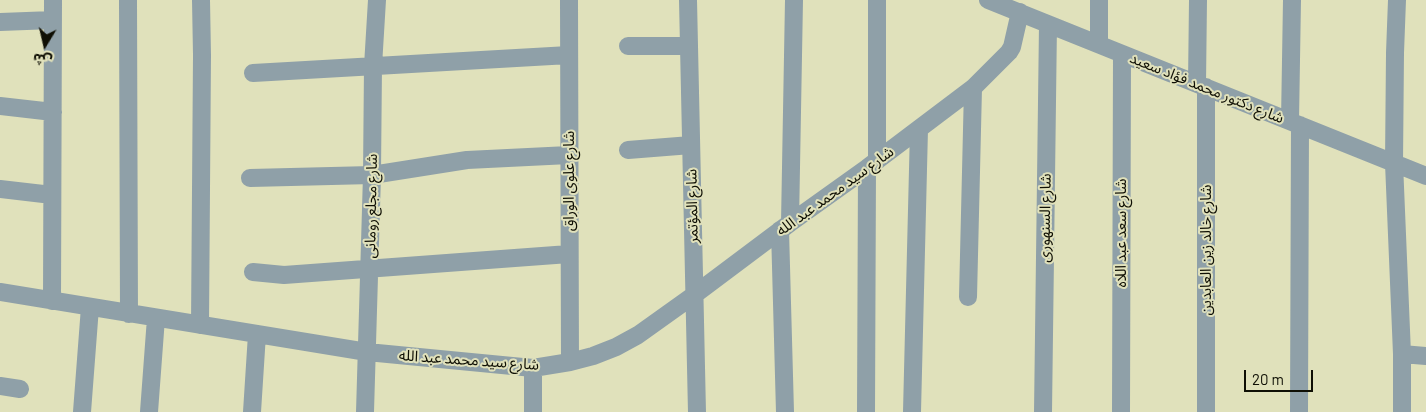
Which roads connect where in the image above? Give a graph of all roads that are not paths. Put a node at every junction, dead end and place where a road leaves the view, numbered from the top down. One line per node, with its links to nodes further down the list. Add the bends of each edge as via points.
1 (53, 0): 15 (street)
2 (128, 0): 50 (street)
3 (201, 0): 52 (street)
4 (377, 0): 23 (street, شارع مجلع رومانى)
5 (569, 0): 22 (street, شارع علوى الوراق)
6 (688, 0): 20 (street, شارع المؤتمر)
7 (794, 0): 41 (street)
8 (877, 0): 35 (street)
9 (1099, 0): 18 (street)
10 (1198, 0): 25 (street, شارع خالد زين العابدين)
11 (1292, 0): 29 (street)
12 (1397, 0): 34 (street)
13 (996, 2): 14 (street, شارع دكتور محمد فؤاد سعيد)
14 (1020, 12): 17 (street, شارع دكتور محمد فؤاد سعيد); 26 (street, شارع سيد محمد عبد الله, via 1009,52)
15 (53, 20): 16 (street); 28 (street)
16 (0, 22)
17 (1048, 24): 18 (street, شارع دكتور محمد فؤاد سعيد); 70 (street, شارع السنهورى)
18 (1099, 44): 21 (street, شارع دكتور محمد فؤاد سعيد)
19 (628, 46): 20 (street)
20 (689, 46): 31 (street, شارع المؤتمر)
21 (1122, 54): 25 (street, شارع دكتور محمد فؤاد سعيد); 71 (street, شارع سعد عبد اللاه)
22 (569, 55): 23 (street); 33 (street, شارع علوى الوراق)
23 (373, 66): 24 (street); 36 (street, شارع مجلع رومانى)
24 (253, 73)
25 (1202, 85): 29 (street, شارع دكتور محمد فؤاد سعيد); 72 (street, شارع خالد زين العابدين)
26 (973, 88): 30 (street, شارع سيد محمد عبد الله); 47 (street)
27 (0, 106): 28 (street)
28 (53, 112): 40 (street)
29 (1295, 123): 34 (street, شارع دكتور محمد فؤاد سعيد); 73 (street)
30 (919, 129): 35 (street, شارع سيد محمد عبد الله); 69 (street)
31 (691, 145): 32 (street); 46 (street, شارع المؤتمر)
32 (628, 150)
33 (569, 155): 36 (street, via 467,160); 42 (street, شارع علوى الوراق)
34 (1394, 163): 37 (street, شارع دكتور محمد فؤاد سعيد); 55 (street)
35 (872, 165): 41 (street, شارع سيد محمد عبد الله); 68 (street)
36 (372, 175): 38 (street); 43 (street, شارع مجلع رومانى)
37 (1426, 176)
38 (250, 178)
39 (0, 189): 40 (street)
40 (52, 195): 48 (street)
41 (785, 227): 46 (street, شارع سيد محمد عبد الله); 67 (street)
42 (569, 254): 43 (street); 57 (street, شارع علوى الوراق)
43 (369, 269): 44 (street, via 284,275); 54 (street, شارع مجلع رومانى)
44 (253, 272)
45 (0, 292): 48 (street, شارع سيد محمد عبد الله)
46 (694, 295): 57 (street, شارع سيد محمد عبد الله, via 616,347); 66 (street, شارع المؤتمر)
47 (968, 297)
48 (52, 301): 49 (street, شارع سيد محمد عبد الله)
49 (90, 307): 50 (street, شارع سيد محمد عبد الله); 61 (street)
50 (129, 314): 51 (street, شارع سيد محمد عبد الله)
51 (156, 318): 52 (street, شارع سيد محمد عبد الله); 62 (street)
52 (200, 325): 53 (street, شارع سيد محمد عبد الله)
53 (257, 334): 54 (street, شارع سيد محمد عبد الله); 63 (street)
54 (367, 352): 58 (street, شارع سيد محمد عبد الله); 64 (street, شارع مجلع رومانى)
55 (1402, 354): 56 (street); 74 (street)
56 (1426, 356)
57 (570, 362): 58 (street, شارع سيد محمد عبد الله)
58 (533, 368): 65 (street)
59 (0, 386): 60 (street)
60 (20, 389)
61 (82, 412)
62 (149, 412)
63 (252, 412)
64 (365, 412)
65 (533, 412)
66 (697, 412)
67 (785, 412)
68 (866, 412)
69 (912, 412)
70 (1043, 412)
71 (1121, 412)
72 (1206, 412)
73 (1299, 412)
74 (1402, 412)

